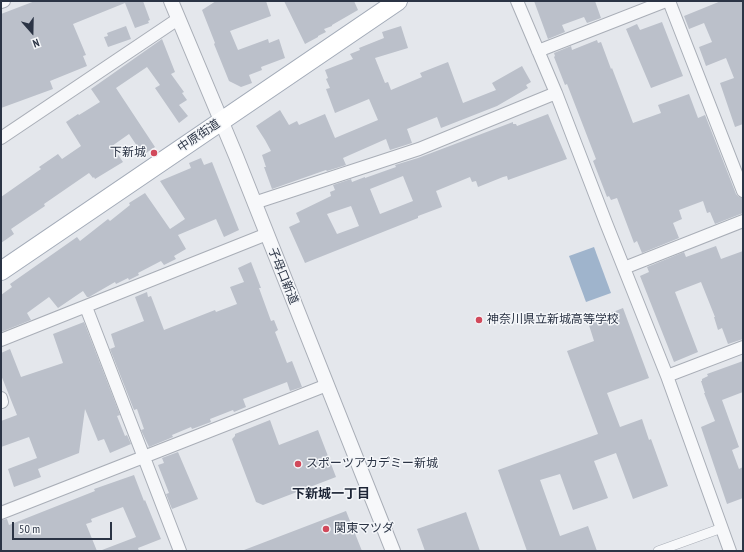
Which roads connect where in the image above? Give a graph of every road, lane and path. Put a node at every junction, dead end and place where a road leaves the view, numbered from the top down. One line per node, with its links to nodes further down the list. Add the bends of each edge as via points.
1 (4, 1): 6 (street)
2 (171, 1): 7 (street, 子母口新道)
3 (398, 1): 10 (main road, 中原街道)
4 (518, 1): 8 (street)
5 (668, 1): 8 (street); 12 (street)
6 (1, 2)
7 (178, 19): 10 (street, 子母口新道); 11 (street)
8 (538, 51): 9 (street)
9 (556, 93): 13 (street, via 419,149); 16 (street)
10 (221, 121): 13 (street, 子母口新道); 17 (main road, 中原街道)
11 (1, 138)
12 (743, 191)
13 (254, 203): 15 (street, 子母口新道)
14 (743, 221): 16 (street)
15 (267, 234): 18 (street); 22 (street, 子母口新道)
16 (624, 268): 21 (street)
17 (1, 271)
18 (86, 307): 19 (street); 23 (street)
19 (1, 340)
20 (743, 347): 21 (street)
21 (667, 376): 25 (street)
22 (327, 385): 23 (street); 27 (street, 子母口新道)
23 (143, 457): 24 (street); 26 (street)
24 (1, 513)
25 (722, 528): 28 (street); 29 (street)
26 (180, 551)
27 (393, 551)
28 (658, 551)
29 (730, 551)

